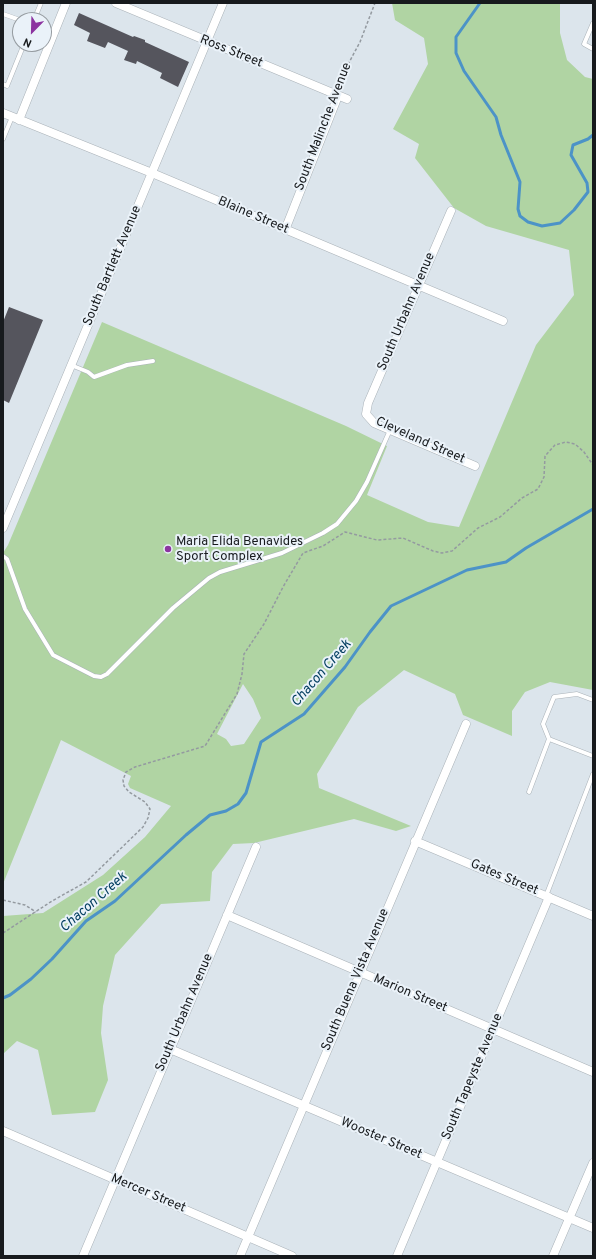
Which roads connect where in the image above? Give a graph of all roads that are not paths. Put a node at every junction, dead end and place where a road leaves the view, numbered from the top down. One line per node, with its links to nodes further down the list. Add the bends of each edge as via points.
1 (66, 3): 12 (street)
2 (116, 3): 5 (street, Ross Street)
3 (223, 3): 5 (street, South Bartlett Avenue)
4 (593, 23): 6 (lane, via 584,44)
5 (206, 42): 9 (street, Ross Street); 14 (street, South Bartlett Avenue)
6 (593, 49)
7 (21, 52): 8 (lane, via 7,86)
8 (3, 84)
9 (338, 96): 10 (street, Ross Street); 16 (street, South Malinche Avenue)
10 (347, 99)
11 (3, 113): 12 (street, Blaine Street)
12 (15, 118): 13 (lane); 14 (street, Blaine Street)
13 (3, 139)
14 (152, 173): 16 (street, Blaine Street); 20 (street, South Bartlett Avenue)
15 (451, 211): 17 (street, South Urbahn Avenue)
16 (284, 230): 17 (street, Blaine Street)
17 (418, 286): 18 (street, Blaine Street); 21 (street, South Urbahn Avenue)
18 (503, 321)
19 (153, 361): 20 (lane, via 128,365 94,377)
20 (72, 365): 24 (street, South Bartlett Avenue)
21 (366, 414): 22 (street, Cleveland Street, via 374,423)
22 (390, 429): 23 (street, Cleveland Street); 25 (lane, via 367,482 356,501 337,524 282,553 220,572 209,578 173,608 101,677 94,676 53,655 25,609 7,559)
23 (475, 466)
24 (3, 528)
25 (3, 556)
26 (593, 700): 28 (lane, via 577,694 554,697 543,724)
27 (466, 724): 32 (street, South Buena Vista Avenue)
28 (549, 739): 29 (lane); 31 (lane)
29 (593, 756)
30 (593, 774): 34 (lane)
31 (530, 792)
32 (415, 841): 34 (street, Gates Street); 37 (street, South Buena Vista Avenue)
33 (256, 847): 35 (street, South Urbahn Avenue)
34 (548, 897): 36 (street, Gates Street); 38 (street, South Tapeyste Avenue)
35 (227, 915): 37 (street, Marion Street); 39 (street, South Urbahn Avenue)
36 (593, 916)
37 (360, 972): 38 (street, Marion Street); 41 (street, South Buena Vista Avenue)
38 (493, 1029): 40 (street, Marion Street); 43 (street, South Tapeyste Avenue)
39 (170, 1049): 41 (street, Wooster Street); 45 (street, South Urbahn Avenue)
40 (593, 1072)
41 (303, 1105): 43 (street, Wooster Street); 48 (street, South Buena Vista Avenue)
42 (3, 1131): 45 (street, Mercer Street)
43 (436, 1162): 46 (street, Wooster Street); 52 (street, South Tapeyste Avenue)
44 (593, 1163): 46 (street)
45 (115, 1180): 48 (street, Mercer Street); 49 (street, South Urbahn Avenue)
46 (569, 1218): 47 (street, Wooster Street); 53 (street)
47 (593, 1228)
48 (248, 1237): 50 (street, South Buena Vista Avenue); 51 (street, Mercer Street)
49 (83, 1256)
50 (240, 1256)
51 (292, 1256)
52 (397, 1256)
53 (553, 1256)

